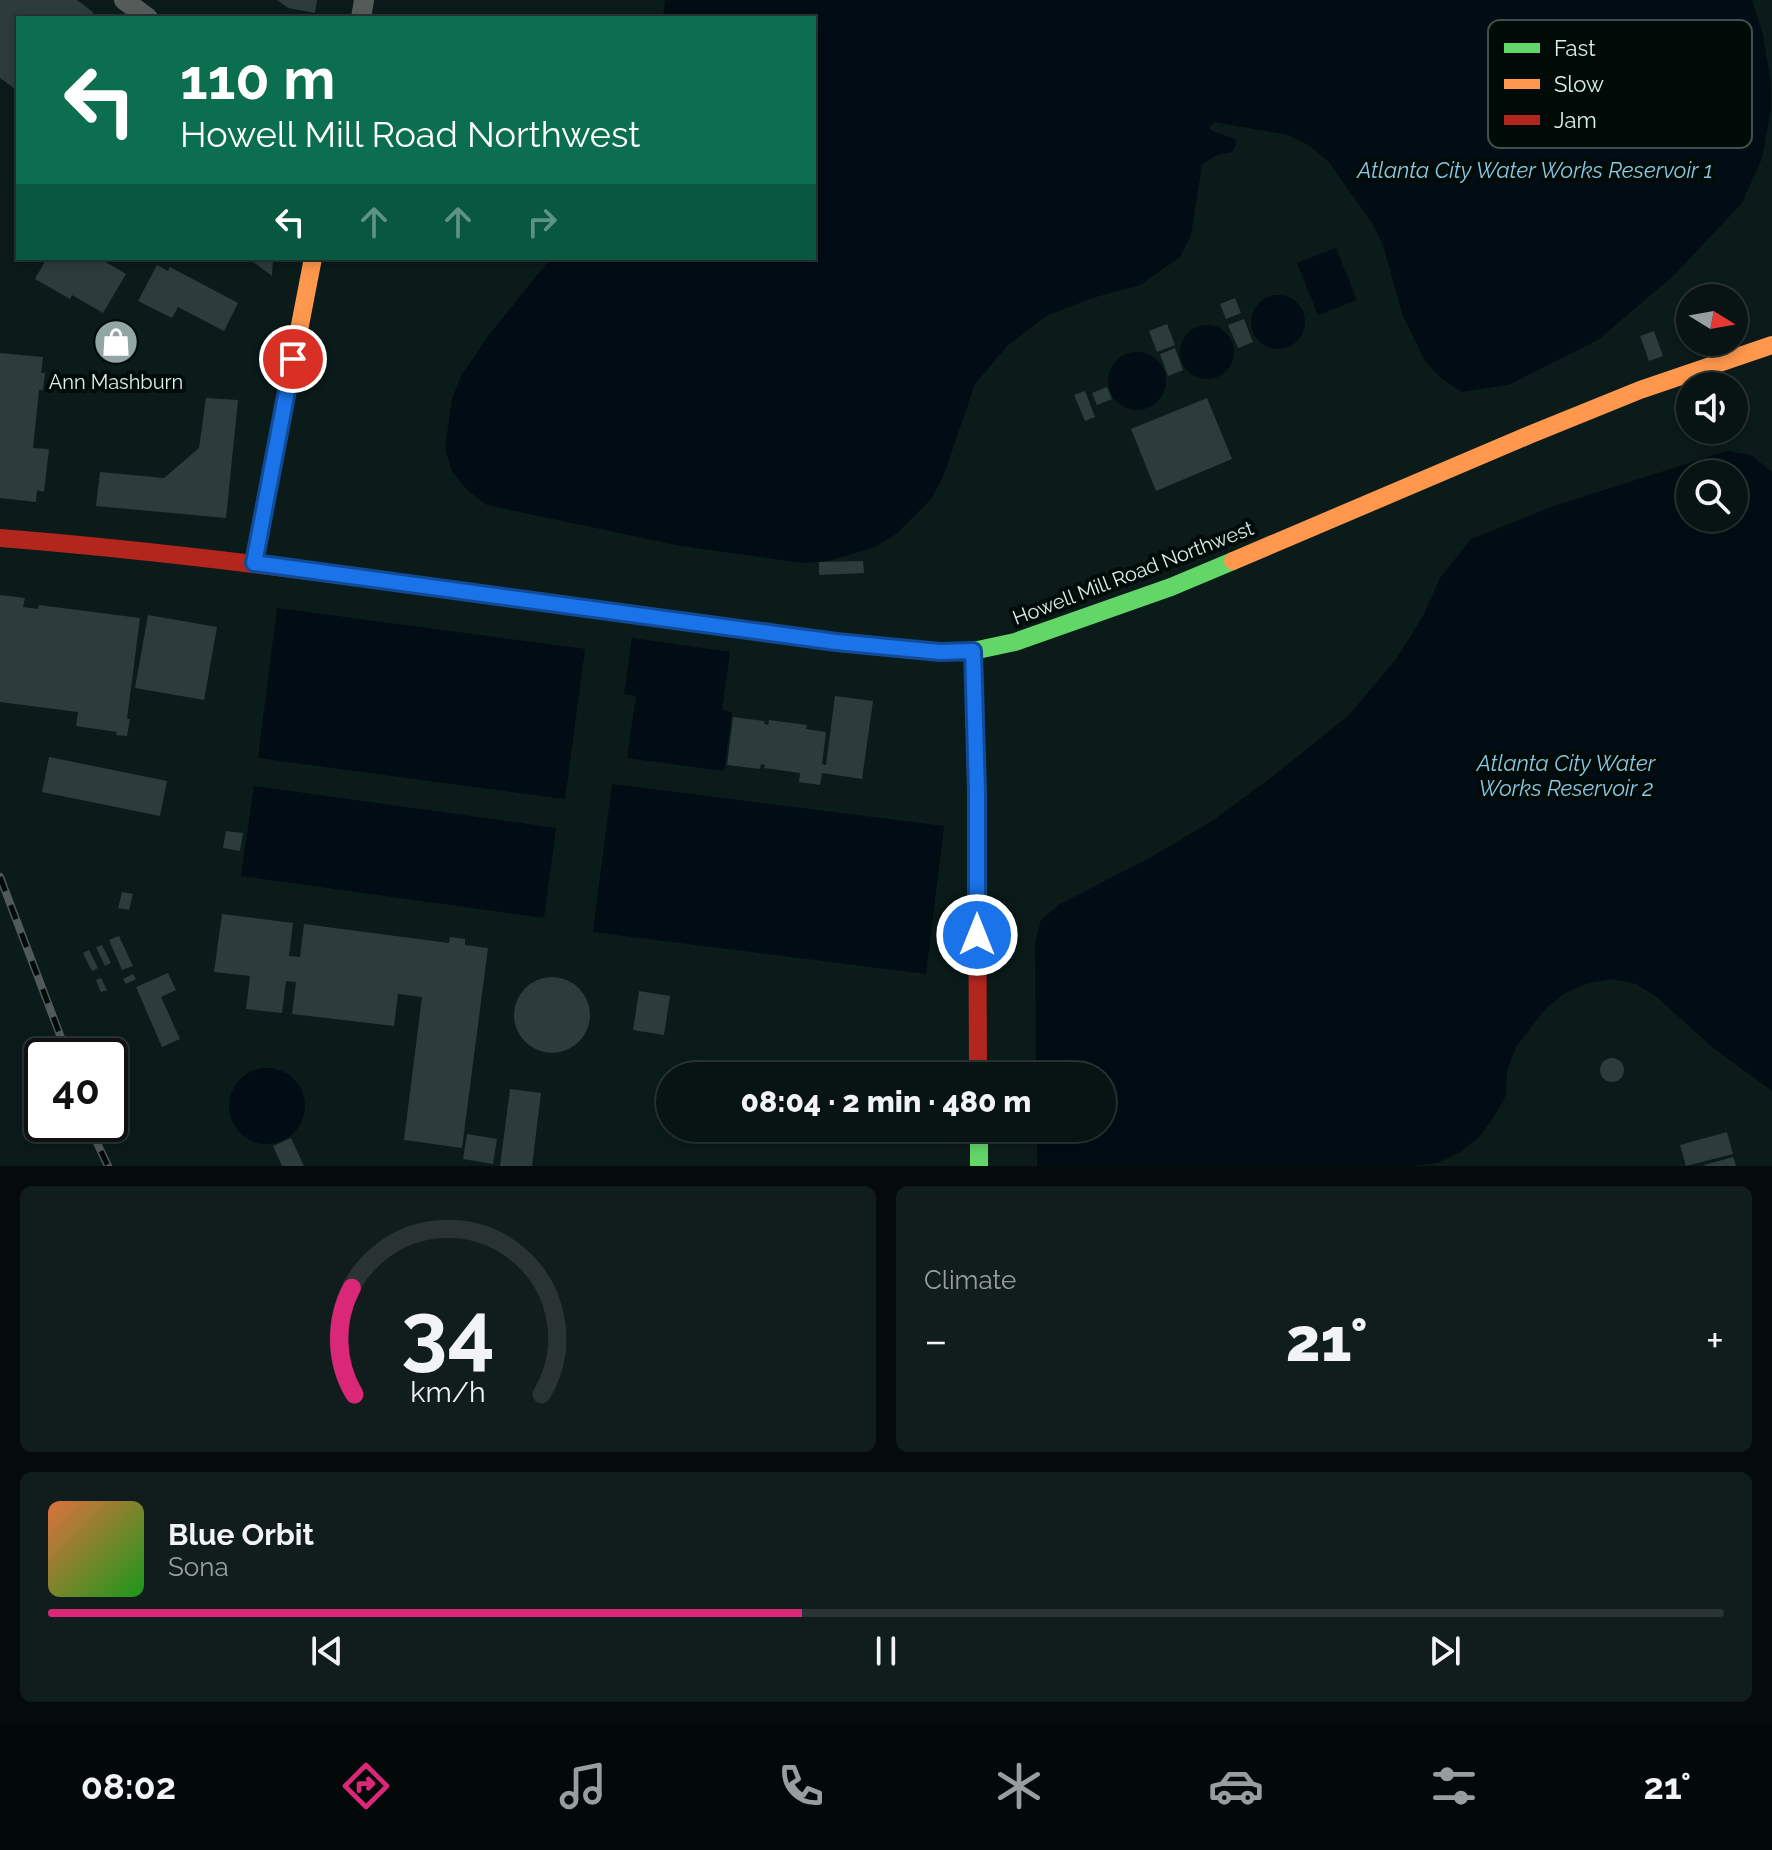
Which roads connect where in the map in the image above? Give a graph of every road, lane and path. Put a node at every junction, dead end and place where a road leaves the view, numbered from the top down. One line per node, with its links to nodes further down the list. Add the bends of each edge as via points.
1 (124, 0): 2 (street)
2 (145, 16)
3 (313, 260): 6 (main road)
4 (1772, 345): 7 (main road, Howell Mill Road Northwest, via 1640,390 1171,587 1015,642)
5 (0, 538): 6 (main road, Howell Mill Road Northwest)
6 (254, 563): 7 (main road, Howell Mill Road Northwest, via 836,642)
7 (973, 651): 8 (main road)
8 (978, 1062)
9 (979, 1142): 10 (main road)
10 (979, 1166)

